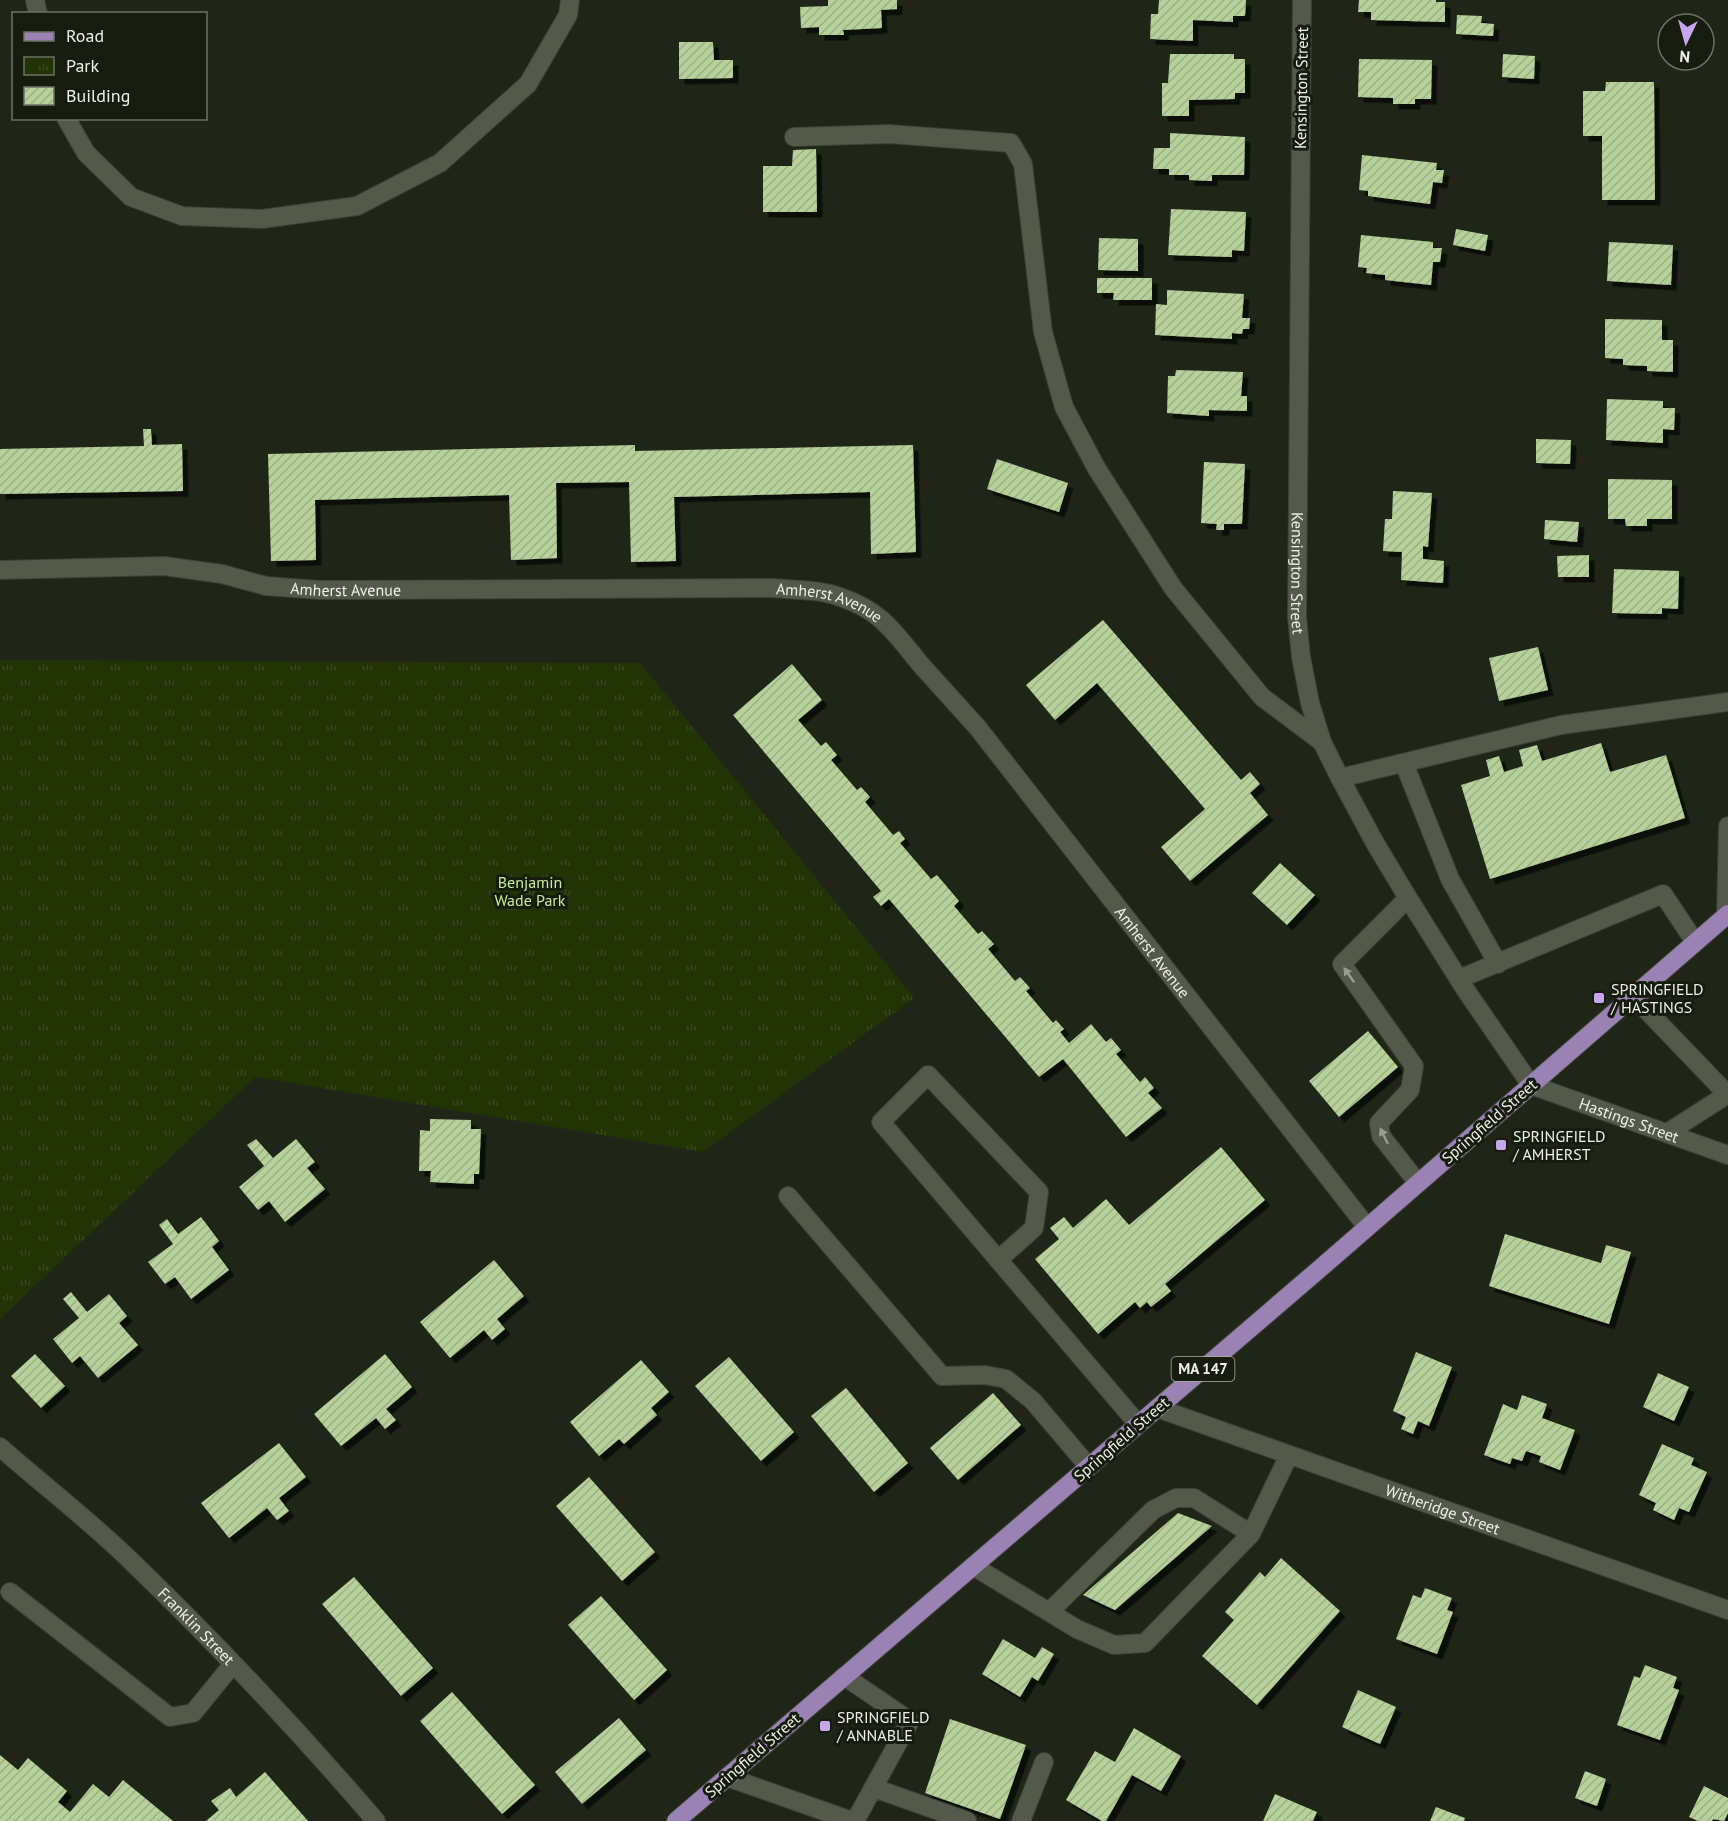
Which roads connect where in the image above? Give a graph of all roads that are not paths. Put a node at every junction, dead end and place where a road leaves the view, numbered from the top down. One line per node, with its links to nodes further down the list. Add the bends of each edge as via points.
1 (570, 0): 3 (street, via 568,15 528,84 440,163 357,206 261,219 182,216 131,197 86,153)
2 (1302, 0): 7 (street, Kensington Street, via 1297,617 1305,680)
3 (67, 120)
4 (794, 136): 7 (street, via 889,134 1011,143 1023,164 1043,332 1064,407 1097,469 1173,588 1262,697)
5 (0, 570): 23 (street, Amherst Avenue, via 164,566 222,573 266,586 320,590 772,588 816,591 853,602 881,618 895,632 978,728)
6 (1728, 702): 8 (street, via 1561,725)
7 (1322, 742): 9 (street, Kensington Street)
8 (1404, 763): 9 (street); 14 (street, via 1450,879)
9 (1340, 778): 11 (street, Kensington Street)
10 (1728, 826): 12 (street)
11 (1408, 898): 15 (street, Kensington Street); 21 (street, one-way to 11, via 1381,1136 1379,1123 1410,1090 1413,1066 1342,964)
12 (1727, 914): 13 (main road, Springfield Street / MA 147)
13 (1695, 942): 14 (street, via 1663,894); 16 (main road, Springfield Street / MA 147)
14 (1498, 964): 15 (street)
15 (1459, 979): 17 (street, Kensington Street)
16 (1633, 996): 17 (main road, Springfield Street / MA 147); 18 (street)
17 (1531, 1085): 19 (street, Hastings Street); 21 (main road, Springfield Street / MA 147)
18 (1728, 1094): 19 (street)
19 (1667, 1133): 20 (street, Hastings Street)
20 (1728, 1155)
21 (1418, 1183): 23 (main road, Springfield Street / MA 147)
22 (788, 1196): 29 (street, via 942,1376 985,1375 1006,1379 1033,1401)
23 (1367, 1227): 25 (main road, Springfield Street / MA 147)
24 (998, 1260): 24 (street, via 881,1122 928,1075 1039,1192 1034,1228); 26 (street)
25 (1157, 1408): 26 (main road, Springfield Street / MA 147); 28 (street, Witheridge Street)
26 (1138, 1424): 29 (main road, Springfield Street / MA 147)
27 (0, 1447): 35 (street, Franklin Street, via 129,1559)
28 (1289, 1455): 30 (street); 33 (street, Witheridge Street)
29 (1089, 1467): 31 (main road, Springfield Street / MA 147)
30 (1251, 1534): 34 (street, via 1145,1643 1114,1645); 34 (street, via 1194,1498 1176,1498 1154,1510)
31 (973, 1566): 34 (street); 36 (main road, Springfield Street / MA 147)
32 (10, 1592): 35 (street, via 170,1717 193,1713)
33 (1728, 1610)
34 (1049, 1612)
35 (233, 1664): 40 (street, Franklin Street)
36 (844, 1676): 38 (main road, Springfield Street / MA 147); 39 (street, via 910,1721)
37 (1044, 1762): 44 (street)
38 (727, 1778): 41 (main road, Springfield Street / MA 147); 42 (street)
39 (874, 1788): 42 (street); 43 (street)
40 (376, 1821)
41 (676, 1821)
42 (854, 1821)
43 (967, 1821)
44 (1021, 1821)

